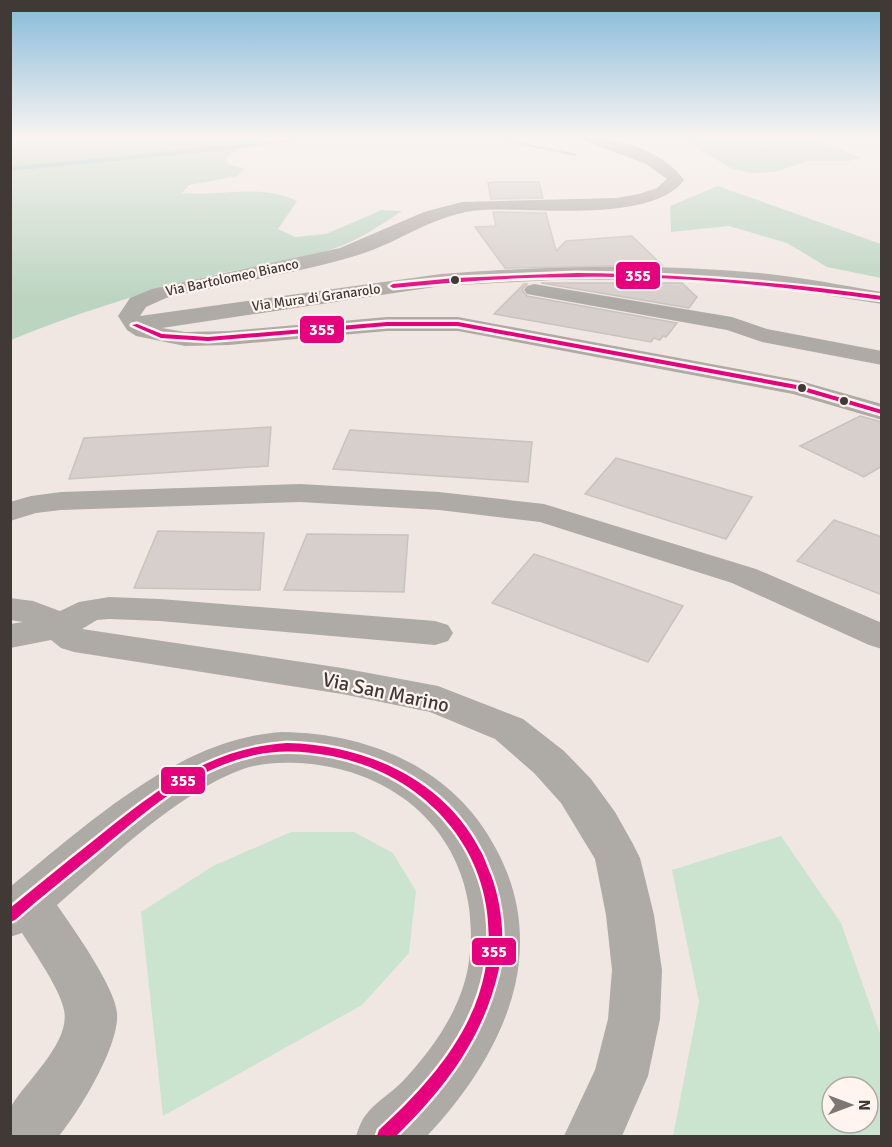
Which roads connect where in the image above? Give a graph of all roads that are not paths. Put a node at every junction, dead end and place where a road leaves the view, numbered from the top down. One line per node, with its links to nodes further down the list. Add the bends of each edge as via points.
1 (662, 192): 5 (street, Via Bartolomeo Bianco, via 614,204 495,205 437,212 355,250 147,297 129,316)
2 (499, 276): 3 (street, Via Mura di Granarolo, via 743,278); 4 (street, Via Mura di Granarolo, via 526,289); 5 (street, Via Mura di Granarolo, via 441,280)
3 (882, 298)
4 (732, 324): 6 (street, Via Mura di Granarolo); 7 (street, Via Mura di Granarolo, via 762,335)
5 (135, 325): 8 (street, via 156,335 208,339 387,324 458,324 798,387)
6 (882, 349)
7 (882, 358)
8 (882, 412)
9 (10, 512): 14 (street, via 61,501 300,493 518,509 563,519 744,576)
10 (10, 609): 11 (street, Via San Marino, via 33,612)
11 (64, 626): 12 (street, via 91,610 109,608); 13 (street); 18 (street, Via San Marino, via 66,635 74,640 342,681 438,700 509,729 549,762 576,791 617,858 637,970 634,1019 621,1076)
12 (435, 633)
13 (10, 636)
14 (882, 637)
15 (19, 908): 16 (street, via 80,987 91,1012 85,1039 67,1076 41,1117); 17 (street, via 173,787 228,758 278,748 323,751 362,759 410,780 450,813 468,837 490,894 495,928 494,964 483,1003 464,1043 437,1085)
16 (22, 1137)
17 (385, 1137)
18 (593, 1137)

